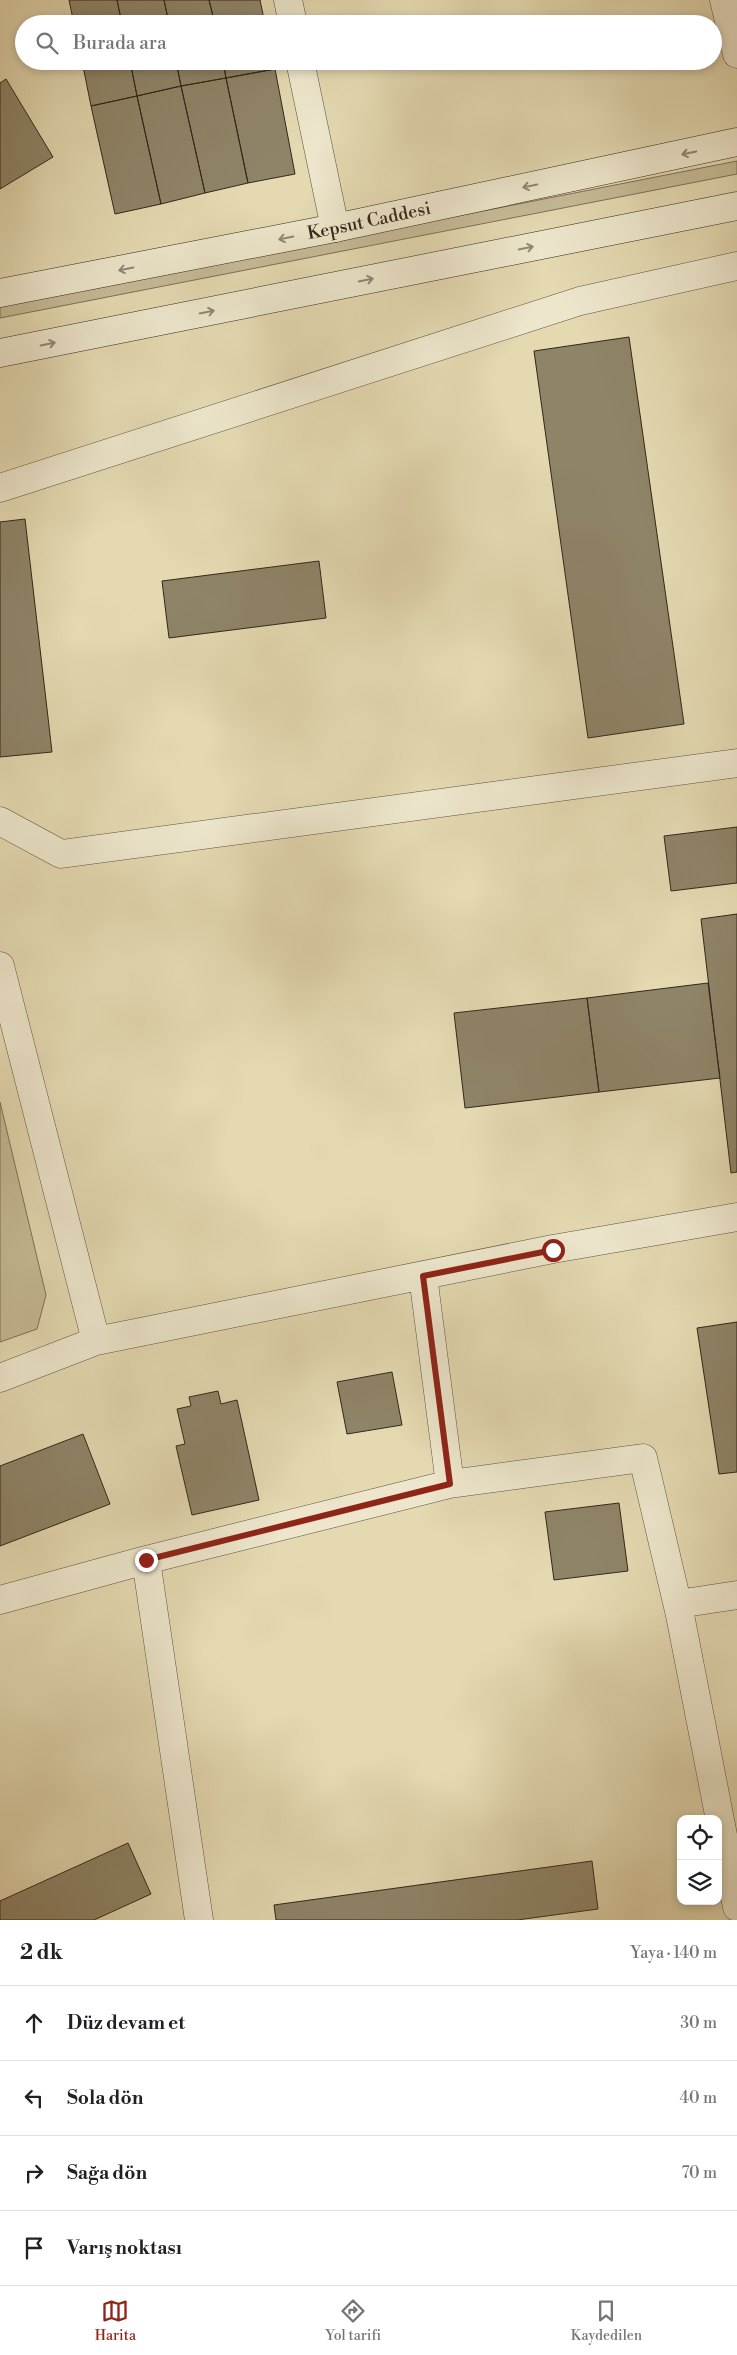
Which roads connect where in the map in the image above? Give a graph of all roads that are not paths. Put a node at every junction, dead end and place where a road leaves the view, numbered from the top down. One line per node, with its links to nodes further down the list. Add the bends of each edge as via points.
1 (288, 0): 3 (street)
2 (724, 0): 4 (street)
3 (291, 15)
4 (737, 54)
5 (302, 70): 8 (street)
6 (737, 142): 8 (street, Kepsut Caddesi, one-way to 8)
7 (737, 206): 11 (street, one-way to 7)
8 (334, 228): 10 (street, Kepsut Caddesi, one-way to 10)
9 (737, 266): 12 (street, via 580,301)
10 (0, 293)
11 (0, 353)
12 (0, 488)
13 (737, 763): 14 (street, via 61,854)
14 (0, 821)
15 (0, 966): 18 (street)
16 (737, 1217): 17 (street)
17 (423, 1276): 18 (street); 20 (street)
18 (96, 1342): 19 (street)
19 (0, 1378)
20 (450, 1484): 21 (street); 24 (street, via 643,1458)
21 (146, 1560): 23 (street); 26 (street)
22 (737, 1594): 24 (street)
23 (0, 1600)
24 (678, 1604): 25 (street)
25 (737, 1907)
26 (199, 1920)

